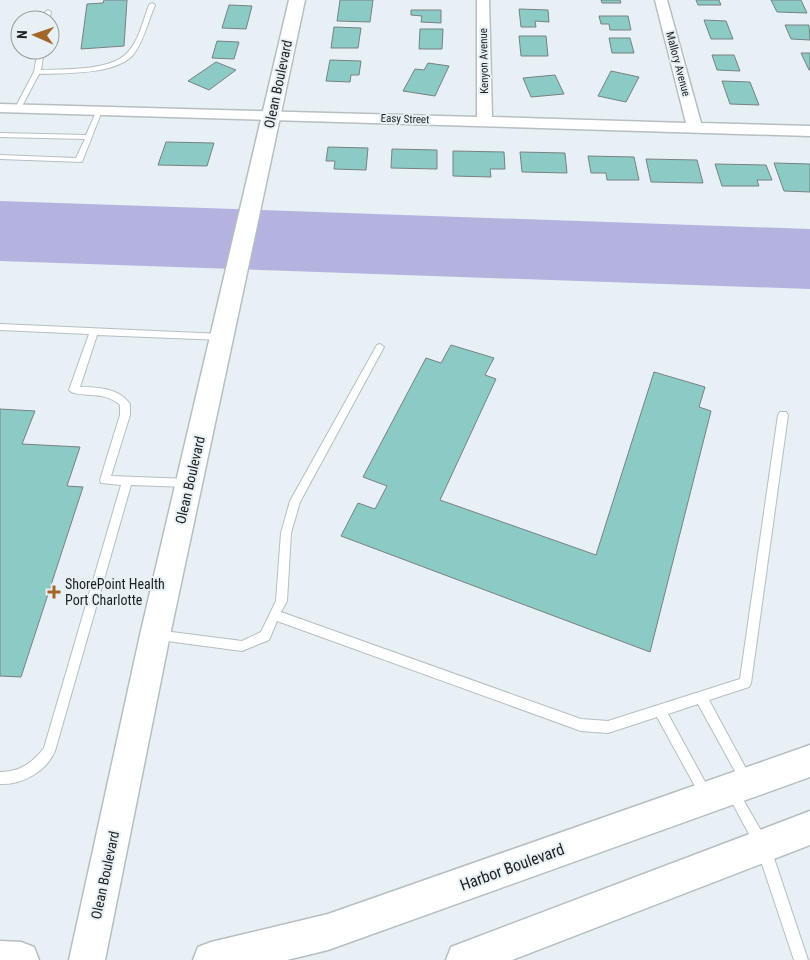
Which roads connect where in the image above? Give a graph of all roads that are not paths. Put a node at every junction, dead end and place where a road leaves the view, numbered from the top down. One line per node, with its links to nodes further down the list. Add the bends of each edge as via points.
1 (297, 0): 10 (street, Olean Boulevard)
2 (483, 0): 11 (street, Kenyon Avenue)
3 (661, 0): 12 (street, Mallory Avenue)
4 (152, 6): 6 (lane, via 137,42 128,56 116,64)
5 (39, 60): 6 (lane)
6 (37, 72): 8 (lane)
7 (0, 108): 8 (street, Easy Street)
8 (18, 108): 9 (street, Easy Street)
9 (99, 111): 10 (street, Easy Street); 15 (lane)
10 (272, 116): 11 (street, Easy Street); 19 (street, Olean Boulevard)
11 (485, 122): 12 (street, Easy Street)
12 (695, 128): 13 (street, Easy Street)
13 (810, 131)
14 (0, 134): 15 (lane)
15 (89, 137): 16 (lane, via 79,160)
16 (0, 158)
17 (0, 328): 18 (lane)
18 (94, 332): 19 (lane); 22 (lane, via 74,390 107,392 125,404 125,415 105,480)
19 (222, 337): 23 (street, Olean Boulevard)
20 (380, 347): 24 (lane, via 295,501 286,533 281,601)
21 (783, 415): 26 (lane, via 745,683)
22 (127, 481): 23 (lane); 29 (lane, via 49,751 38,766 21,777)
23 (189, 482): 25 (street, Olean Boulevard)
24 (275, 615): 25 (lane, via 266,636 242,646); 27 (lane, via 581,725 608,727)
25 (155, 635): 35 (street, Olean Boulevard)
26 (701, 697): 27 (lane); 30 (lane)
27 (659, 710): 30 (lane)
28 (810, 760): 30 (street, Harbor Boulevard)
29 (0, 778)
30 (728, 790): 32 (lane); 36 (street, Harbor Boulevard, via 328,932)
31 (810, 828): 32 (street)
32 (763, 846): 37 (street); 38 (lane)
33 (0, 959): 34 (street)
34 (21, 960)
35 (87, 960)
36 (211, 960)
37 (465, 960)
38 (801, 960)

